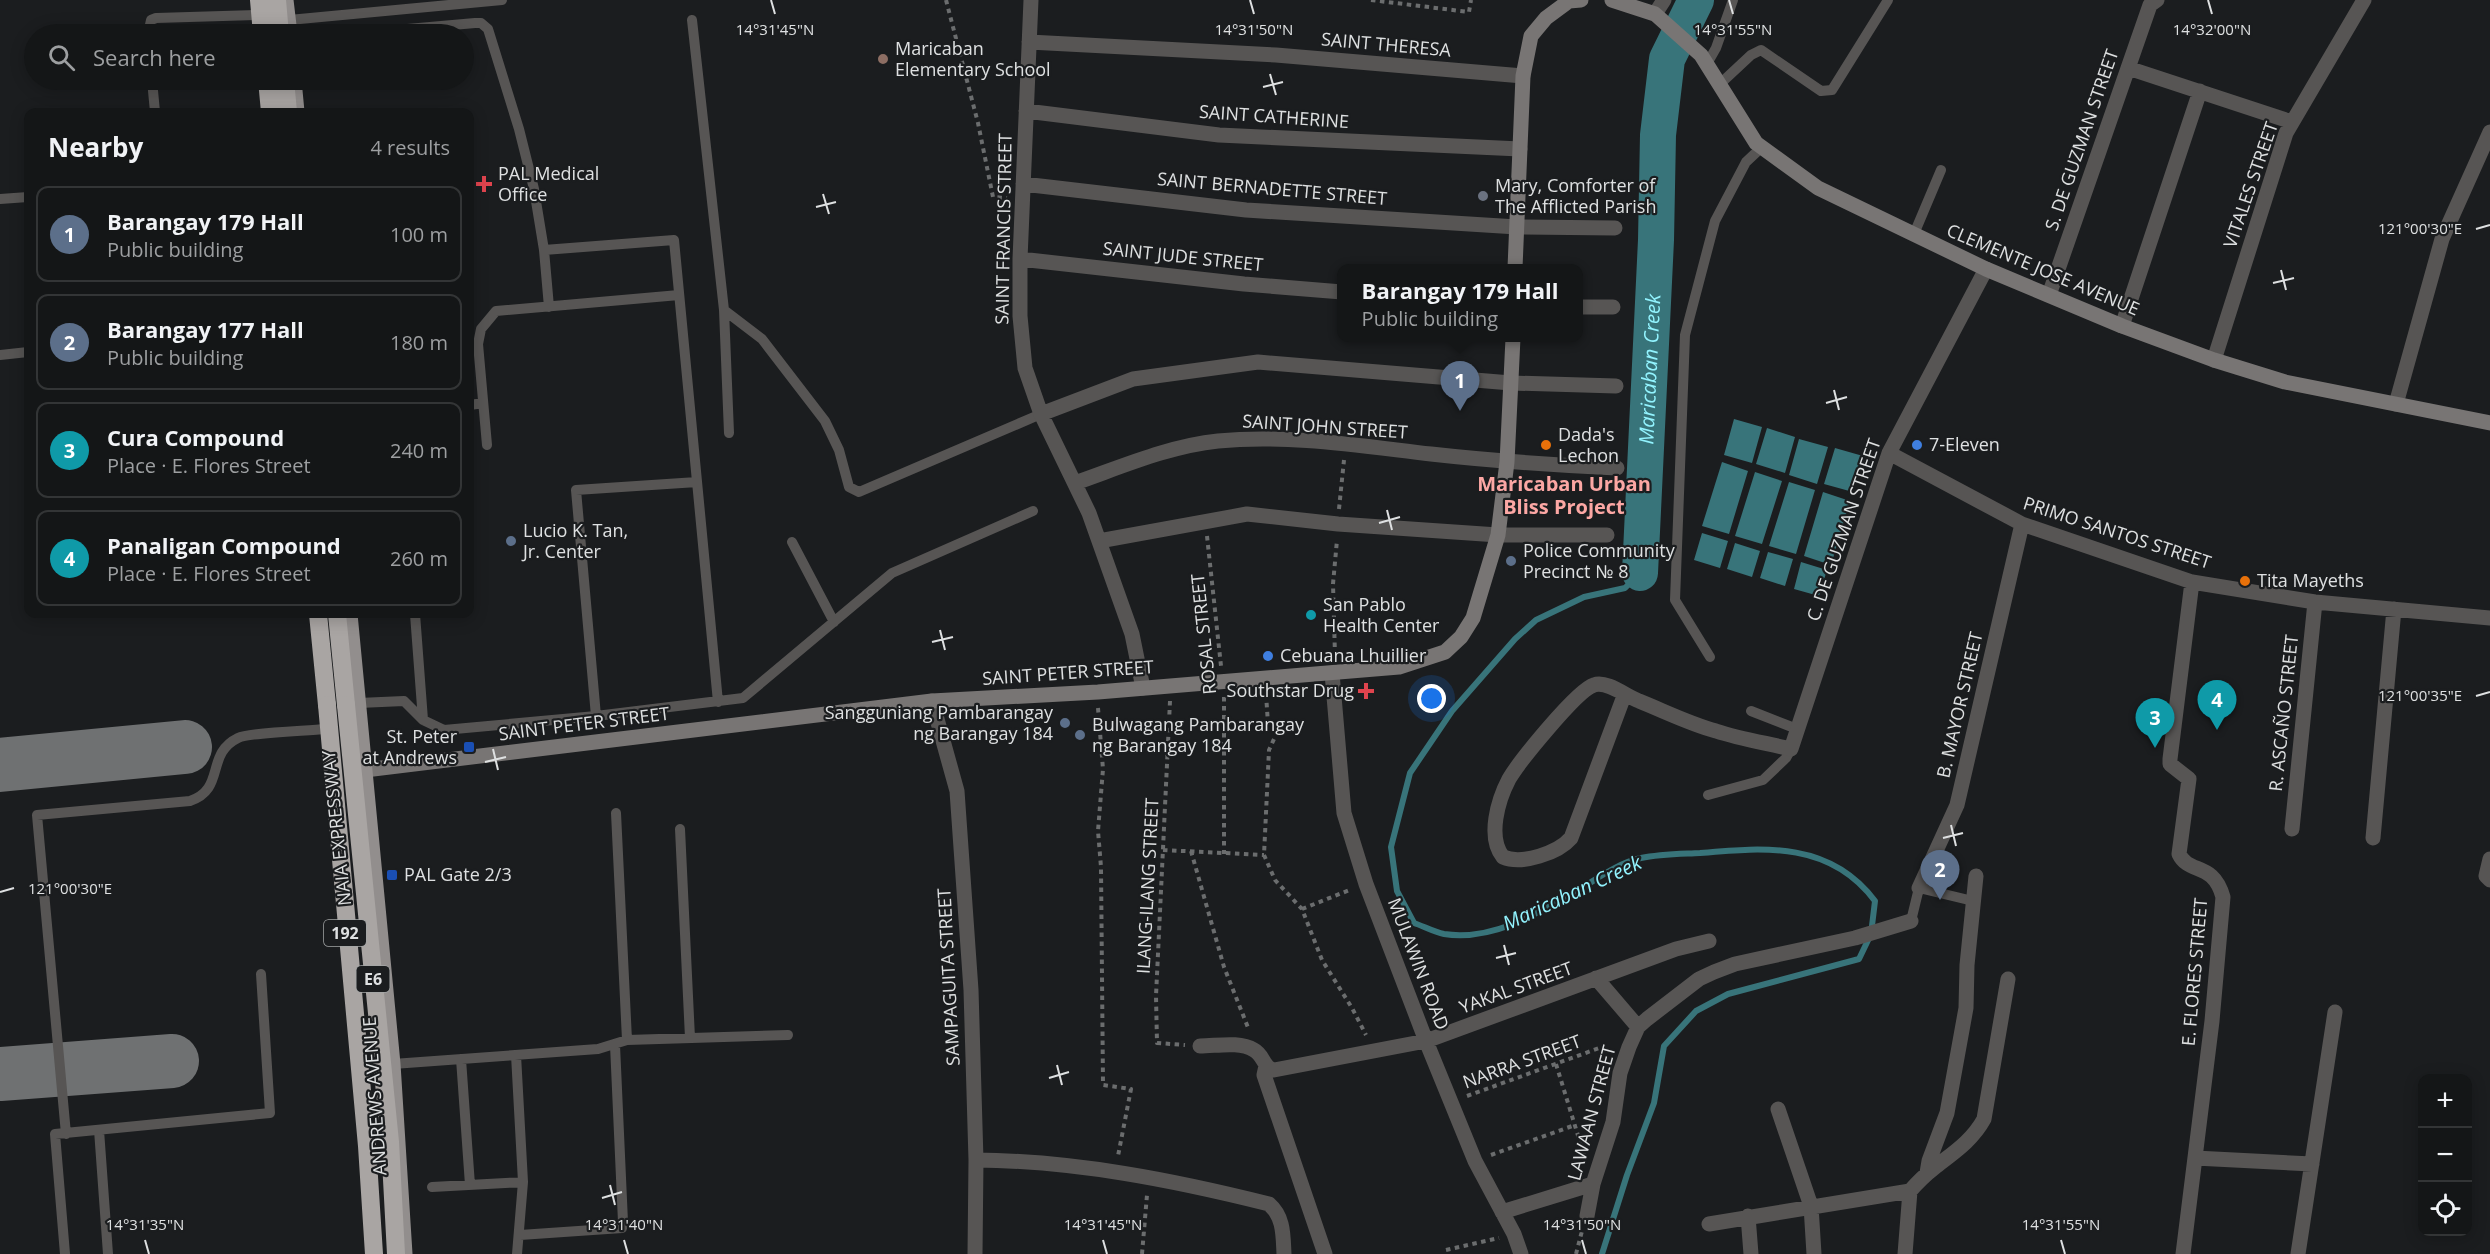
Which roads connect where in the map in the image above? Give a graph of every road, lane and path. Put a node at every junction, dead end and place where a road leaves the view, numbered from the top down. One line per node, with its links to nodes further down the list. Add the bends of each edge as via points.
1 (277, 0): 20 (highway)
2 (286, 0): 21 (main road)
3 (502, 0): 22 (lane)
4 (946, 0): 44 (path, via 993,197)
5 (1031, 0): 24 (street, SAINT FRANCIS STREET)
6 (1371, 0): 7 (path, via 1468,12)
7 (1472, 0)
8 (1572, 0): 27 (street, via 1546,18 1531,36)
9 (1612, 0): 16 (street)
10 (1664, 0): 16 (street)
11 (1733, 0): 25 (lane, via 1716,48)
12 (1888, 0): 28 (lane, via 1832,90 1821,92 1761,50)
13 (2157, 0): 26 (street, S. DE GUZMAN STREET, via 2150,5)
14 (2364, 0): 39 (street, VITALES STREET)
15 (257, 5): 18 (lane, via 156,18); 19 (highway)
16 (1657, 15): 25 (street, CLEMENTE JOSE AVENUE)
17 (692, 20): 60 (lane)
18 (150, 24)
19 (259, 24)
20 (284, 24)
21 (286, 24)
22 (329, 24)
23 (464, 24): 50 (lane, via 486,25 519,129)
24 (1029, 42): 27 (street, SAINT THERESA, via 1276,55); 38 (street, SAINT FRANCIS STREET)
25 (1705, 58): 28 (street, CLEMENTE JOSE AVENUE)
26 (2128, 68): 33 (street); 56 (street, S. DE GUZMAN STREET)
27 (1523, 76): 42 (street)
28 (1721, 83): 41 (street, CLEMENTE JOSE AVENUE)
29 (153, 90): 34 (lane)
30 (266, 90): 35 (highway)
31 (286, 90): 36 (highway)
32 (295, 90): 37 (main road)
33 (2200, 91): 39 (street); 61 (street)
34 (155, 108)
35 (268, 108)
36 (288, 108)
37 (297, 108)
38 (1026, 111): 42 (street, SAINT CATHERINE, via 1219,135); 44 (street, SAINT FRANCIS STREET)
39 (2292, 122): 65 (street, VITALES STREET)
40 (2490, 132): 70 (street, via 2442,239)
41 (1762, 147): 49 (street, CLEMENTE JOSE AVENUE, via 1818,188); 100 (lane, via 1746,162 1715,221 1685,335 1675,600)
42 (1520, 149): 47 (street)
43 (1941, 170): 49 (lane)
44 (1023, 191): 47 (street, SAINT BERNADETTE STREET); 51 (street, SAINT FRANCIS STREET)
45 (24, 197): 46 (lane)
46 (0, 199)
47 (1517, 227): 48 (street, SAINT BERNADETTE STREET); 52 (street)
48 (1616, 228)
49 (1914, 234): 53 (street, CLEMENTE JOSE AVENUE)
50 (544, 250): 55 (lane, via 675,240); 57 (lane)
51 (1020, 259): 54 (street, SAINT JUDE STREET); 72 (street, SAINT FRANCIS STREET, via 1025,368)
52 (1515, 264)
53 (1986, 269): 56 (street, CLEMENTE JOSE AVENUE); 77 (street, C. DE GUZMAN STREET)
54 (1337, 292)
55 (679, 295): 57 (lane); 80 (lane)
56 (2049, 295): 61 (street, CLEMENTE JOSE AVENUE)
57 (549, 307): 66 (lane, via 496,311 481,328)
58 (1583, 307): 59 (street)
59 (1613, 307)
60 (724, 310): 72 (lane, via 762,339 825,421 853,491 859,492); 74 (lane)
61 (2122, 326): 65 (street, CLEMENTE JOSE AVENUE)
62 (1512, 342): 67 (street, SAINT PETER STREET)
63 (24, 352): 64 (lane)
64 (0, 355)
65 (2214, 360): 70 (street, CLEMENTE JOSE AVENUE, via 2285,382)
66 (475, 368): 69 (lane)
67 (1511, 383): 68 (street); 72 (street, via 1258,362 1133,379); 78 (street, SAINT PETER STREET)
68 (1616, 386)
69 (483, 404): 71 (lane); 76 (lane)
70 (2396, 404): 73 (street, CLEMENTE JOSE AVENUE)
71 (474, 405)
72 (1041, 414): 81 (street, SAINT FRANCIS STREET)
73 (2490, 423)
74 (729, 433)
75 (1345, 444): 78 (street, SAINT JOHN STREET); 81 (street, SAINT JOHN STREET, via 1217,441 1166,451); 84 (path)
76 (487, 445)
77 (1889, 453): 85 (street, PRIMO SANTOS STREET); 115 (street, C. DE GUZMAN STREET)
78 (1507, 462): 79 (street, SAINT JOHN STREET); 86 (street, SAINT PETER STREET)
79 (1617, 468)
80 (697, 482): 109 (lane); 112 (lane, via 576,490)
81 (1075, 483): 88 (street, SAINT FRANCIS STREET)
82 (1033, 511): 99 (lane, via 892,573)
83 (1205, 521): 84 (street, via 1247,514); 88 (street); 103 (path, ROSAL STREET)
84 (1338, 524): 86 (street); 101 (path, via 1333,584)
85 (2022, 524): 90 (street, PRIMO SANTOS STREET); 131 (street, B. MAYOR STREET, via 1956,805)
86 (1498, 535): 87 (street); 101 (street, SAINT PETER STREET, via 1473,618 1445,652 1400,667)
87 (1607, 535)
88 (1099, 541): 105 (street, SAINT FRANCIS STREET, via 1132,634)
89 (792, 542): 99 (lane)
90 (2192, 582): 91 (street, PRIMO SANTOS STREET); 161 (street, E. FLORES STREET, via 2170,764 2189,779 2179,854 2183,861 2215,878 2223,897)
91 (2315, 602): 92 (street, PRIMO SANTOS STREET); 121 (street, R. ASCAÑO STREET)
92 (2394, 609): 98 (street, PRIMO SANTOS STREET); 122 (street)
93 (313, 618): 114 (main road, ANDREWS AVENUE / 192)
94 (318, 618): 184 (highway, NAIA EXPRESSWAY / E6, bridge)
95 (337, 618): 185 (highway, NAIA EXPRESSWAY / E6, bridge, via 390,1142)
96 (350, 618): 110 (main road, ANDREWS AVENUE / 192)
97 (415, 618): 113 (lane)
98 (2490, 618)
99 (834, 622): 109 (lane, via 743,698)
100 (1710, 657)
101 (1335, 672): 102 (street, SAINT PETER STREET); 130 (street, MULAWIN ROAD, via 1344,813)
102 (1265, 678): 103 (street, SAINT PETER STREET); 126 (path, via 1268,724 1278,728 1269,750)
103 (1223, 682): 104 (street, SAINT PETER STREET); 125 (path, ROSAL STREET)
104 (1170, 686): 105 (street, SAINT PETER STREET); 123 (path, ILANG-ILANG STREET)
105 (1143, 688): 106 (street, SAINT PETER STREET)
106 (1097, 692): 108 (street, SAINT PETER STREET); 165 (path, via 1102,769 1098,831 1103,1085 1131,1089)
107 (1624, 696): 107 (street, via 1603,684 1588,687 1510,778 1495,830 1503,857 1513,860 1537,856 1571,838); 116 (street, via 1714,731)
108 (932, 701): 117 (street, SAINT PETER STREET); 162 (street, SAMPAGUITA STREET, via 957,791 971,990)
109 (718, 702): 112 (lane)
110 (359, 703): 113 (lane, via 404,700); 117 (main road, ANDREWS AVENUE / 192)
111 (1751, 711): 115 (lane)
112 (596, 716): 113 (lane, via 444,730)
113 (423, 720)
114 (326, 729): 155 (main road, ANDREWS AVENUE / 192); 160 (lane, via 240,737 221,752 208,791 190,801 37,815)
115 (1797, 729): 116 (street, C. DE GUZMAN STREET)
116 (1791, 748): 118 (lane, via 1763,780)
117 (365, 770): 152 (main road, ANDREWS AVENUE / 192)
118 (1708, 795)
119 (616, 813): 143 (lane)
120 (680, 829): 142 (lane)
121 (2292, 829)
122 (2373, 838)
123 (1163, 850): 124 (path); 146 (path, ILANG-ILANG STREET, via 1157,1043)
124 (1191, 851): 125 (path); 148 (path, via 1224,967)
125 (1224, 854): 126 (path)
126 (1264, 855): 133 (path, via 1275,880)
127 (2490, 858): 129 (street, via 2486,876)
128 (1976, 876): 132 (street)
129 (2490, 880)
130 (1366, 884): 133 (path); 144 (street, MULAWIN ROAD)
131 (1918, 888): 132 (lane); 134 (lane)
132 (1973, 902): 166 (street, via 1966,1008 1947,1113)
133 (1302, 909): 149 (path, via 1322,960)
134 (1911, 921): 140 (street, LAWAAN STREET, via 1714,972 1699,979)
135 (1709, 941): 137 (street, YAKAL STREET)
136 (261, 974): 159 (lane, via 270,1113)
137 (1596, 978): 140 (street); 144 (street, YAKAL STREET)
138 (2008, 979): 166 (street, via 1984,1119 1964,1146)
139 (2335, 1012): 164 (street)
140 (1638, 1027): 169 (street, LAWAAN STREET, via 1620,1073 1613,1122)
141 (788, 1035): 142 (lane)
142 (690, 1038): 143 (lane)
143 (627, 1040): 145 (lane)
144 (1426, 1041): 149 (street, YAKAL STREET); 156 (street, MULAWIN ROAD)
145 (615, 1045): 150 (lane); 179 (lane, via 623,1226 617,1230)
146 (1200, 1046): 148 (street, via 1237,1045)
147 (1602, 1047): 153 (path, NARRA STREET)
148 (1256, 1051): 154 (street)
149 (1374, 1051): 154 (street, YAKAL STREET, via 1274,1070)
150 (516, 1054): 151 (lane); 168 (lane)
151 (461, 1059): 152 (lane); 170 (lane)
152 (393, 1064): 155 (main road); 186 (main road, ANDREWS AVENUE / 192)
153 (1556, 1064): 156 (path, NARRA STREET); 158 (path)
154 (1266, 1066): 191 (street, via 1264,1075)
155 (358, 1067): 183 (main road, ANDREWS AVENUE / 192)
156 (1451, 1102): 163 (street, MULAWIN ROAD)
157 (1778, 1109): 173 (street)
158 (1575, 1125): 163 (path); 169 (path)
159 (99, 1130): 160 (lane); 182 (lane)
160 (66, 1134): 181 (lane, via 54,1134)
161 (2195, 1158): 164 (street); 197 (street, E. FLORES STREET)
162 (976, 1160): 165 (street, via 1036,1162); 188 (street, SAMPAGUITA STREET)
163 (1475, 1161): 174 (street, MULAWIN ROAD)
164 (2312, 1164): 198 (street)
165 (1115, 1172): 167 (street)
166 (1927, 1173): 172 (street)
167 (1149, 1177): 189 (path); 190 (street, via 1269,1204 1278,1211)
168 (523, 1182): 170 (lane); 179 (lane)
169 (1593, 1184): 174 (street); 175 (street, LAWAAN STREET)
170 (470, 1185): 171 (lane)
171 (432, 1186)
172 (1910, 1191): 173 (street); 196 (street)
173 (1811, 1206): 176 (street); 195 (street)
174 (1502, 1212): 178 (street, MULAWIN ROAD)
175 (1587, 1216): 193 (path)
176 (1748, 1216): 177 (street); 194 (street)
177 (1709, 1224)
178 (1514, 1234): 180 (path); 192 (street, MULAWIN ROAD)
179 (520, 1235): 187 (lane)
180 (1446, 1250)
181 (65, 1254)
182 (108, 1254)
183 (366, 1254)
184 (374, 1254)
185 (396, 1254)
186 (405, 1254)
187 (517, 1254)
188 (975, 1254)
189 (1142, 1254)
190 (1284, 1254)
191 (1325, 1254)
192 (1521, 1254)
193 (1576, 1254)
194 (1751, 1254)
195 (1814, 1254)
196 (1905, 1254)
197 (2183, 1254)
198 (2298, 1254)

